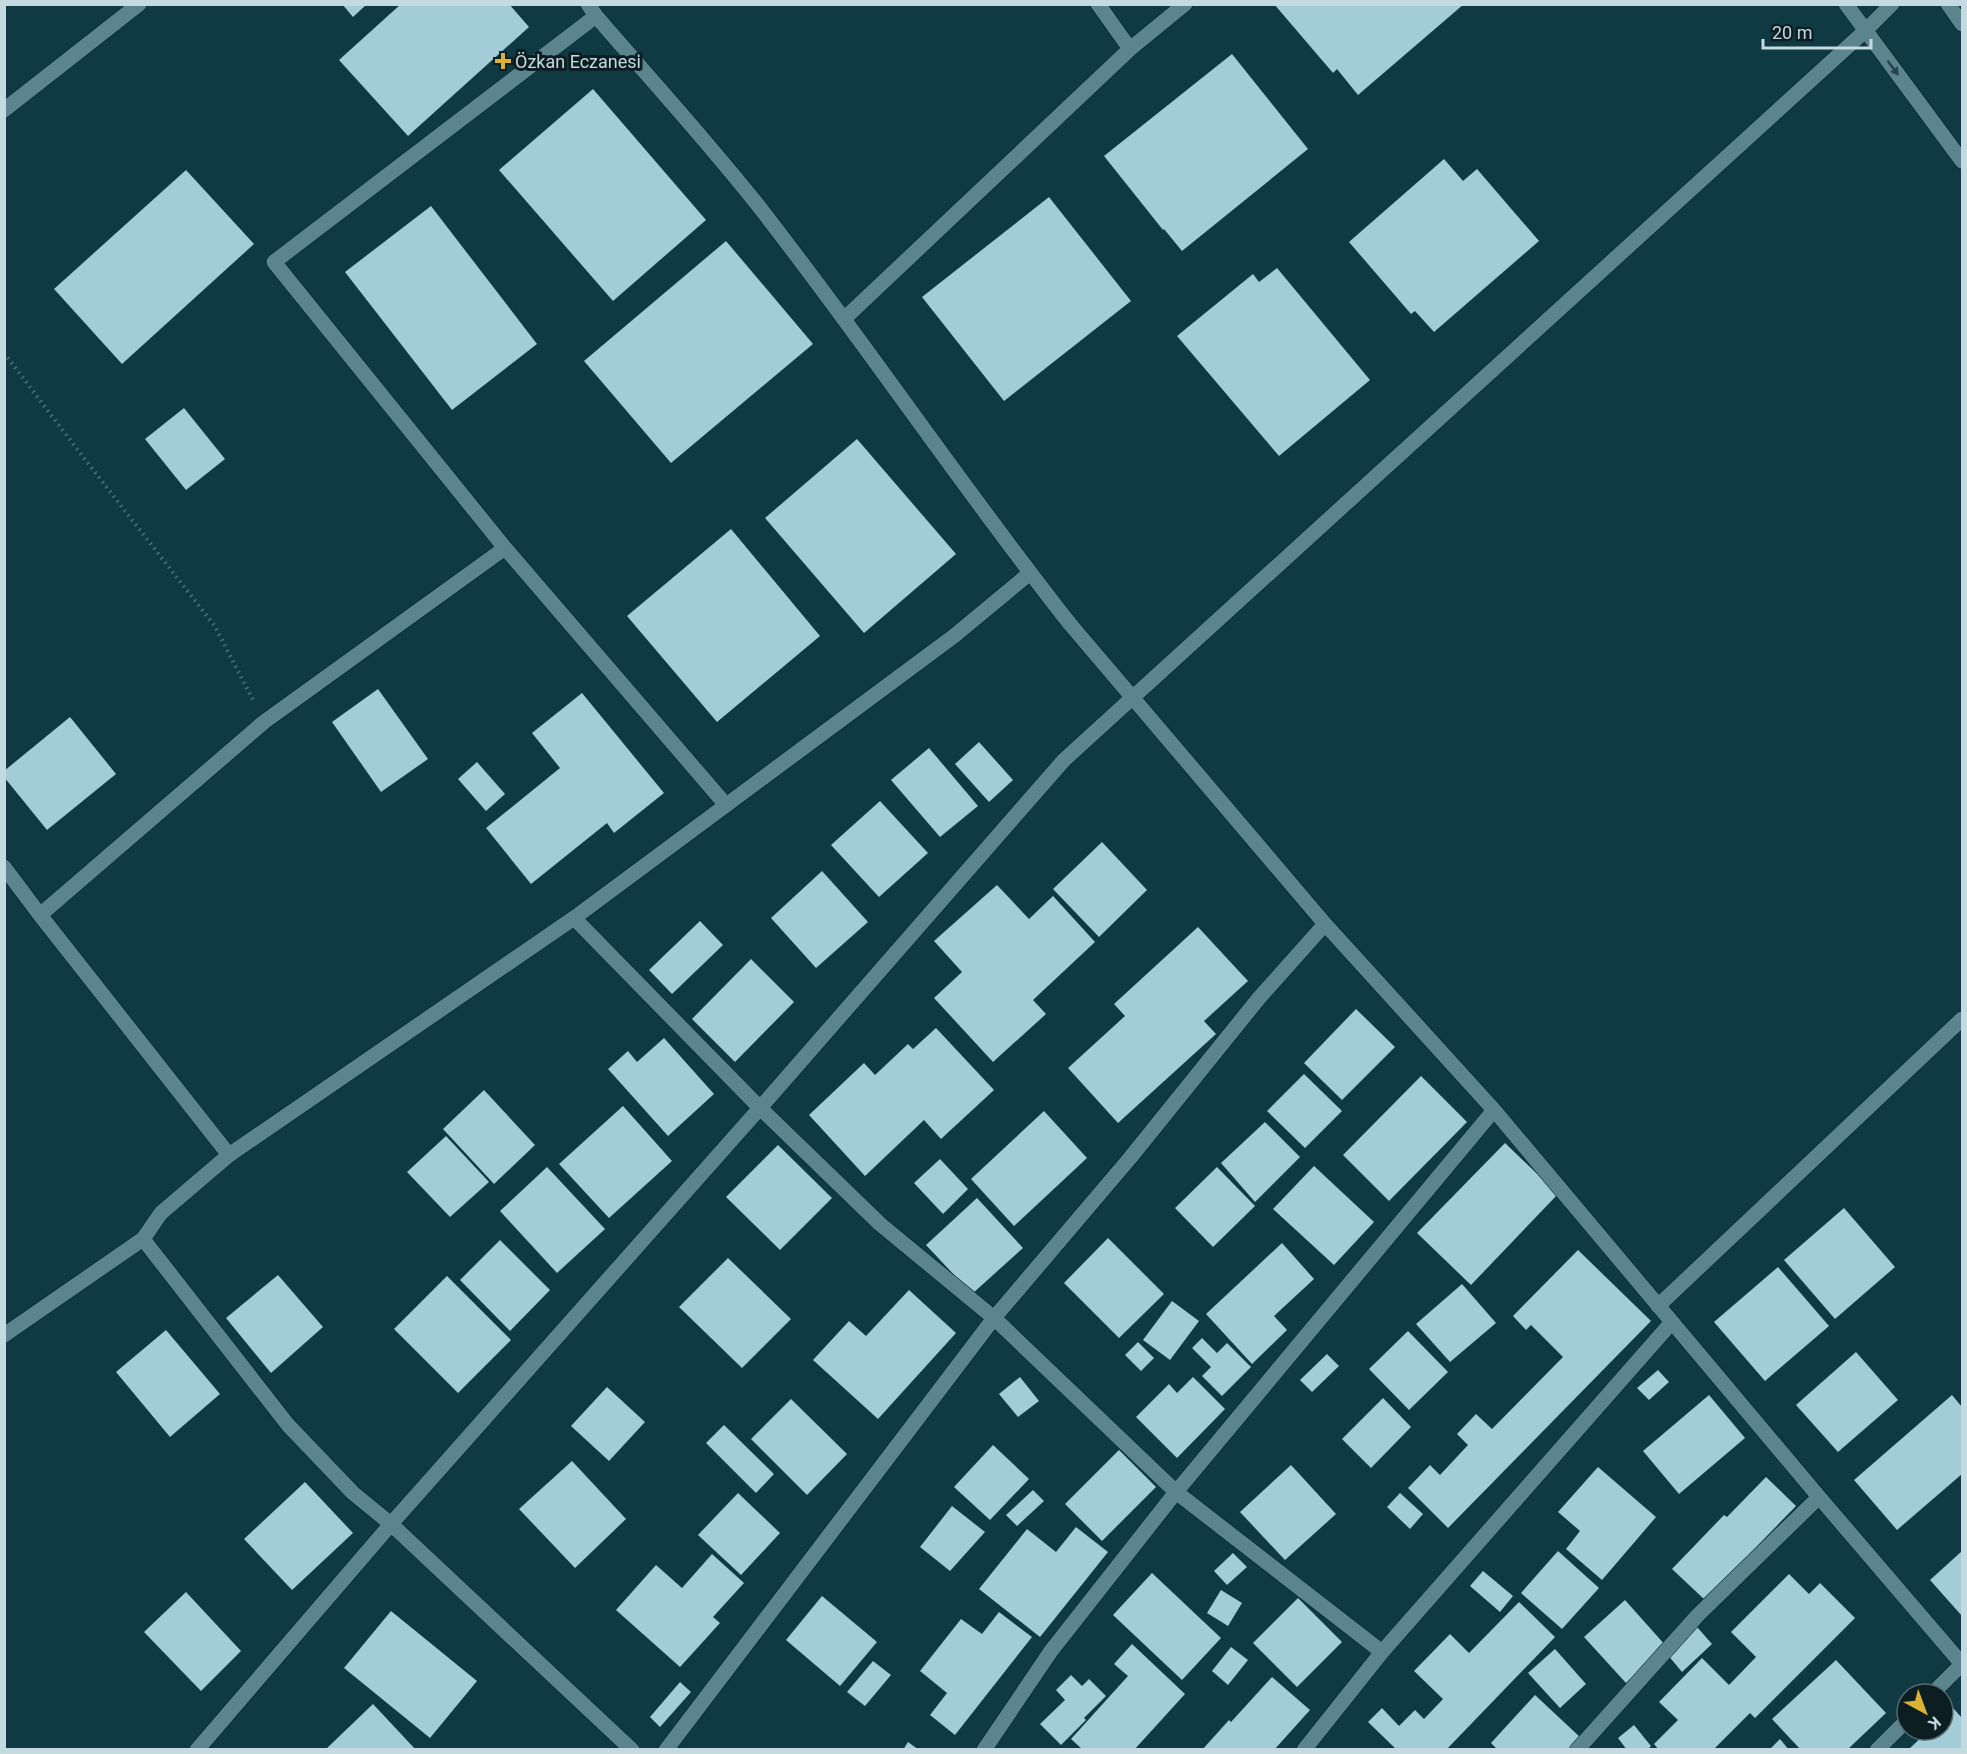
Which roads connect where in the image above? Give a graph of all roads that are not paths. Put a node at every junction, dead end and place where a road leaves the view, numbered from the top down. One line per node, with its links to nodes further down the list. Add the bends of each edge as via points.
1 (139, 4): 11 (street)
2 (1098, 4): 10 (street)
3 (1185, 4): 10 (street)
4 (1846, 4): 9 (street)
5 (1892, 4): 9 (street)
6 (1948, 4): 8 (street)
7 (592, 10): 13 (street, via 714,152); 14 (street, via 274,262)
8 (1962, 24)
9 (1865, 31): 12 (street, one-way to 12); 16 (street)
10 (1130, 49): 13 (street)
11 (4, 110)
12 (1962, 161)
13 (844, 319): 15 (street)
14 (506, 549): 17 (street); 19 (street, via 264,722)
15 (1029, 573): 16 (street); 17 (street, via 954,636)
16 (1132, 697): 21 (street); 23 (street, via 1064,760)
17 (726, 805): 20 (street)
18 (4, 867): 19 (street)
19 (40, 915): 25 (street)
20 (574, 918): 23 (street); 25 (street)
21 (1325, 924): 24 (street); 28 (street)
22 (1962, 1019): 27 (street)
23 (760, 1108): 28 (street, via 880,1224); 33 (street)
24 (1494, 1110): 27 (street); 31 (street)
25 (229, 1155): 26 (street, via 161,1213)
26 (143, 1239): 30 (street); 33 (street, via 288,1425 353,1493)
27 (1658, 1306): 29 (street)
28 (994, 1318): 31 (street); 40 (street)
29 (1672, 1322): 32 (street); 34 (street)
30 (4, 1335)
31 (1176, 1492): 34 (street); 41 (street, via 1051,1651)
32 (1819, 1497): 35 (street); 43 (street, via 1698,1615)
33 (391, 1524): 38 (street); 39 (street)
34 (1382, 1652): 42 (street)
35 (1962, 1664): 36 (street)
36 (1944, 1682)
37 (1895, 1732): 44 (street)
38 (197, 1749)
39 (632, 1749)
40 (666, 1749)
41 (984, 1749)
42 (1304, 1749)
43 (1577, 1749)
44 (1878, 1749)

